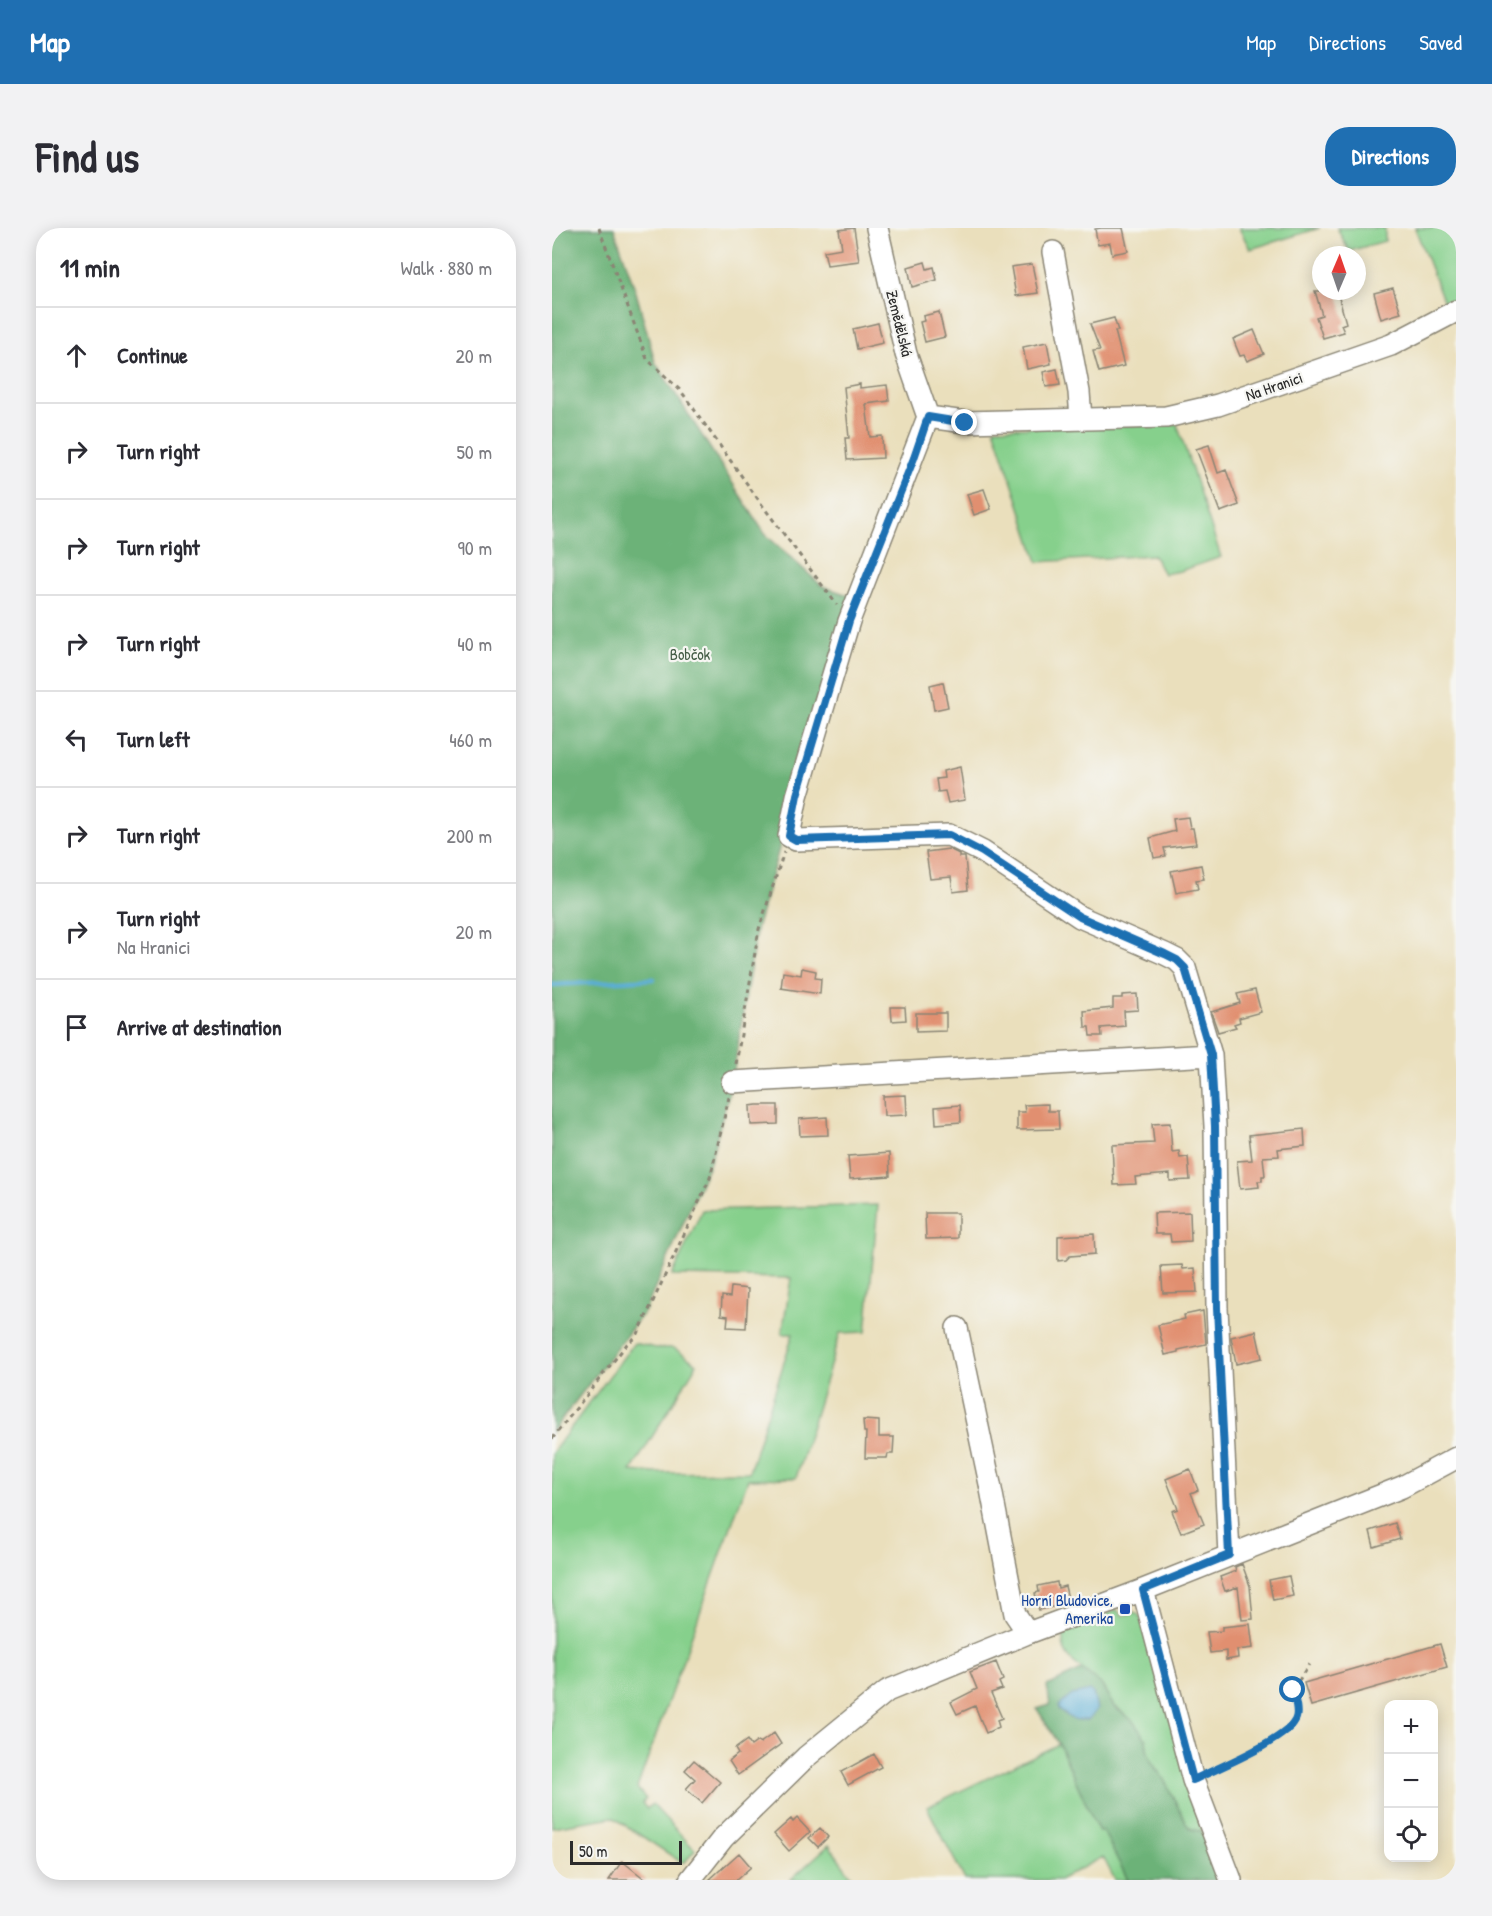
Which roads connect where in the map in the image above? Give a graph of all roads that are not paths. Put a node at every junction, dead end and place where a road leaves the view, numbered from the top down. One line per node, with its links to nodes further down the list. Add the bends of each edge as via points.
1 (877, 228): 4 (street, Zemědělská, via 906,354)
2 (1053, 252): 5 (street)
3 (1456, 311): 5 (street, Na Hranici, via 1391,345 1218,405 1166,417)
4 (928, 417): 5 (street, Na Hranici, via 965,423); 6 (street, via 849,621 797,795 789,836 796,840 949,835 966,843 1080,917 1177,960 1185,968)
5 (1081, 419)
6 (1211, 1055): 7 (street); 10 (street, via 1217,1308)
7 (732, 1082)
8 (957, 1328): 12 (street, via 1015,1614)
9 (1456, 1458): 10 (street, via 1402,1487)
10 (1229, 1555): 11 (street)
11 (1143, 1590): 12 (street); 14 (street, via 1193,1780)
12 (1028, 1633): 13 (street, via 887,1691 806,1757 723,1838)
13 (690, 1880)
14 (1231, 1880)

